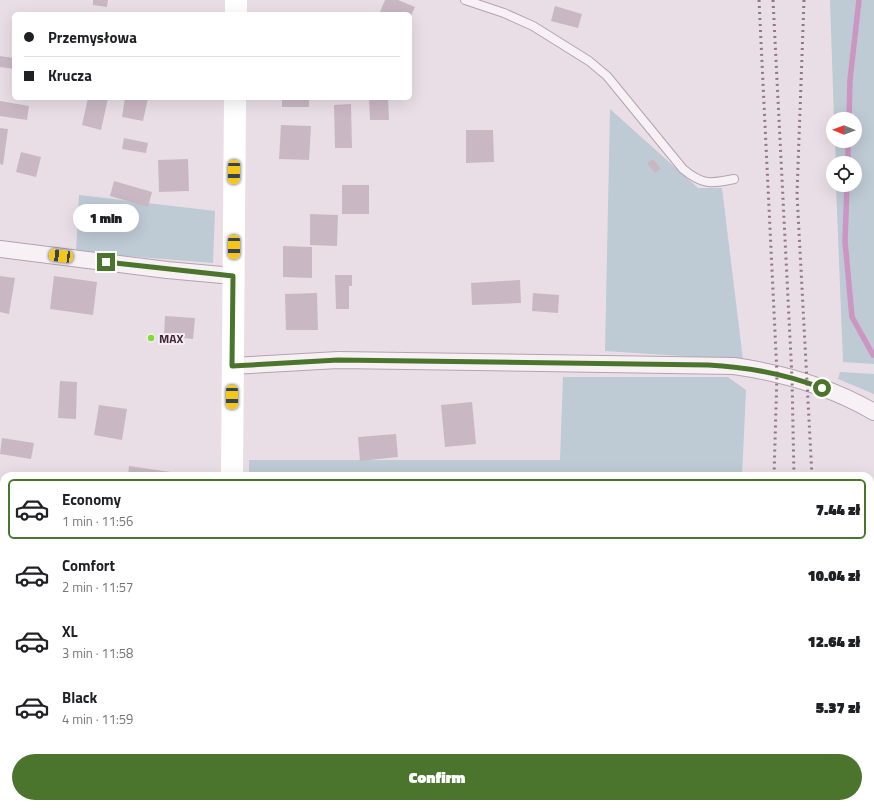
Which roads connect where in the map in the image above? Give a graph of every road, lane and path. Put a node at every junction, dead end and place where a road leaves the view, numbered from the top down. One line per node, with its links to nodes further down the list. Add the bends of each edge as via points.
1 (236, 0): 3 (main road)
2 (465, 0): 5 (lane, via 533,26 589,61 607,76 693,177 714,184)
3 (236, 12)
4 (235, 100): 7 (main road)
5 (734, 179)
6 (0, 249): 7 (street)
7 (233, 276): 8 (main road)
8 (232, 366): 9 (street, via 346,360 734,366 807,382); 10 (main road)
9 (874, 412)
10 (232, 472)

